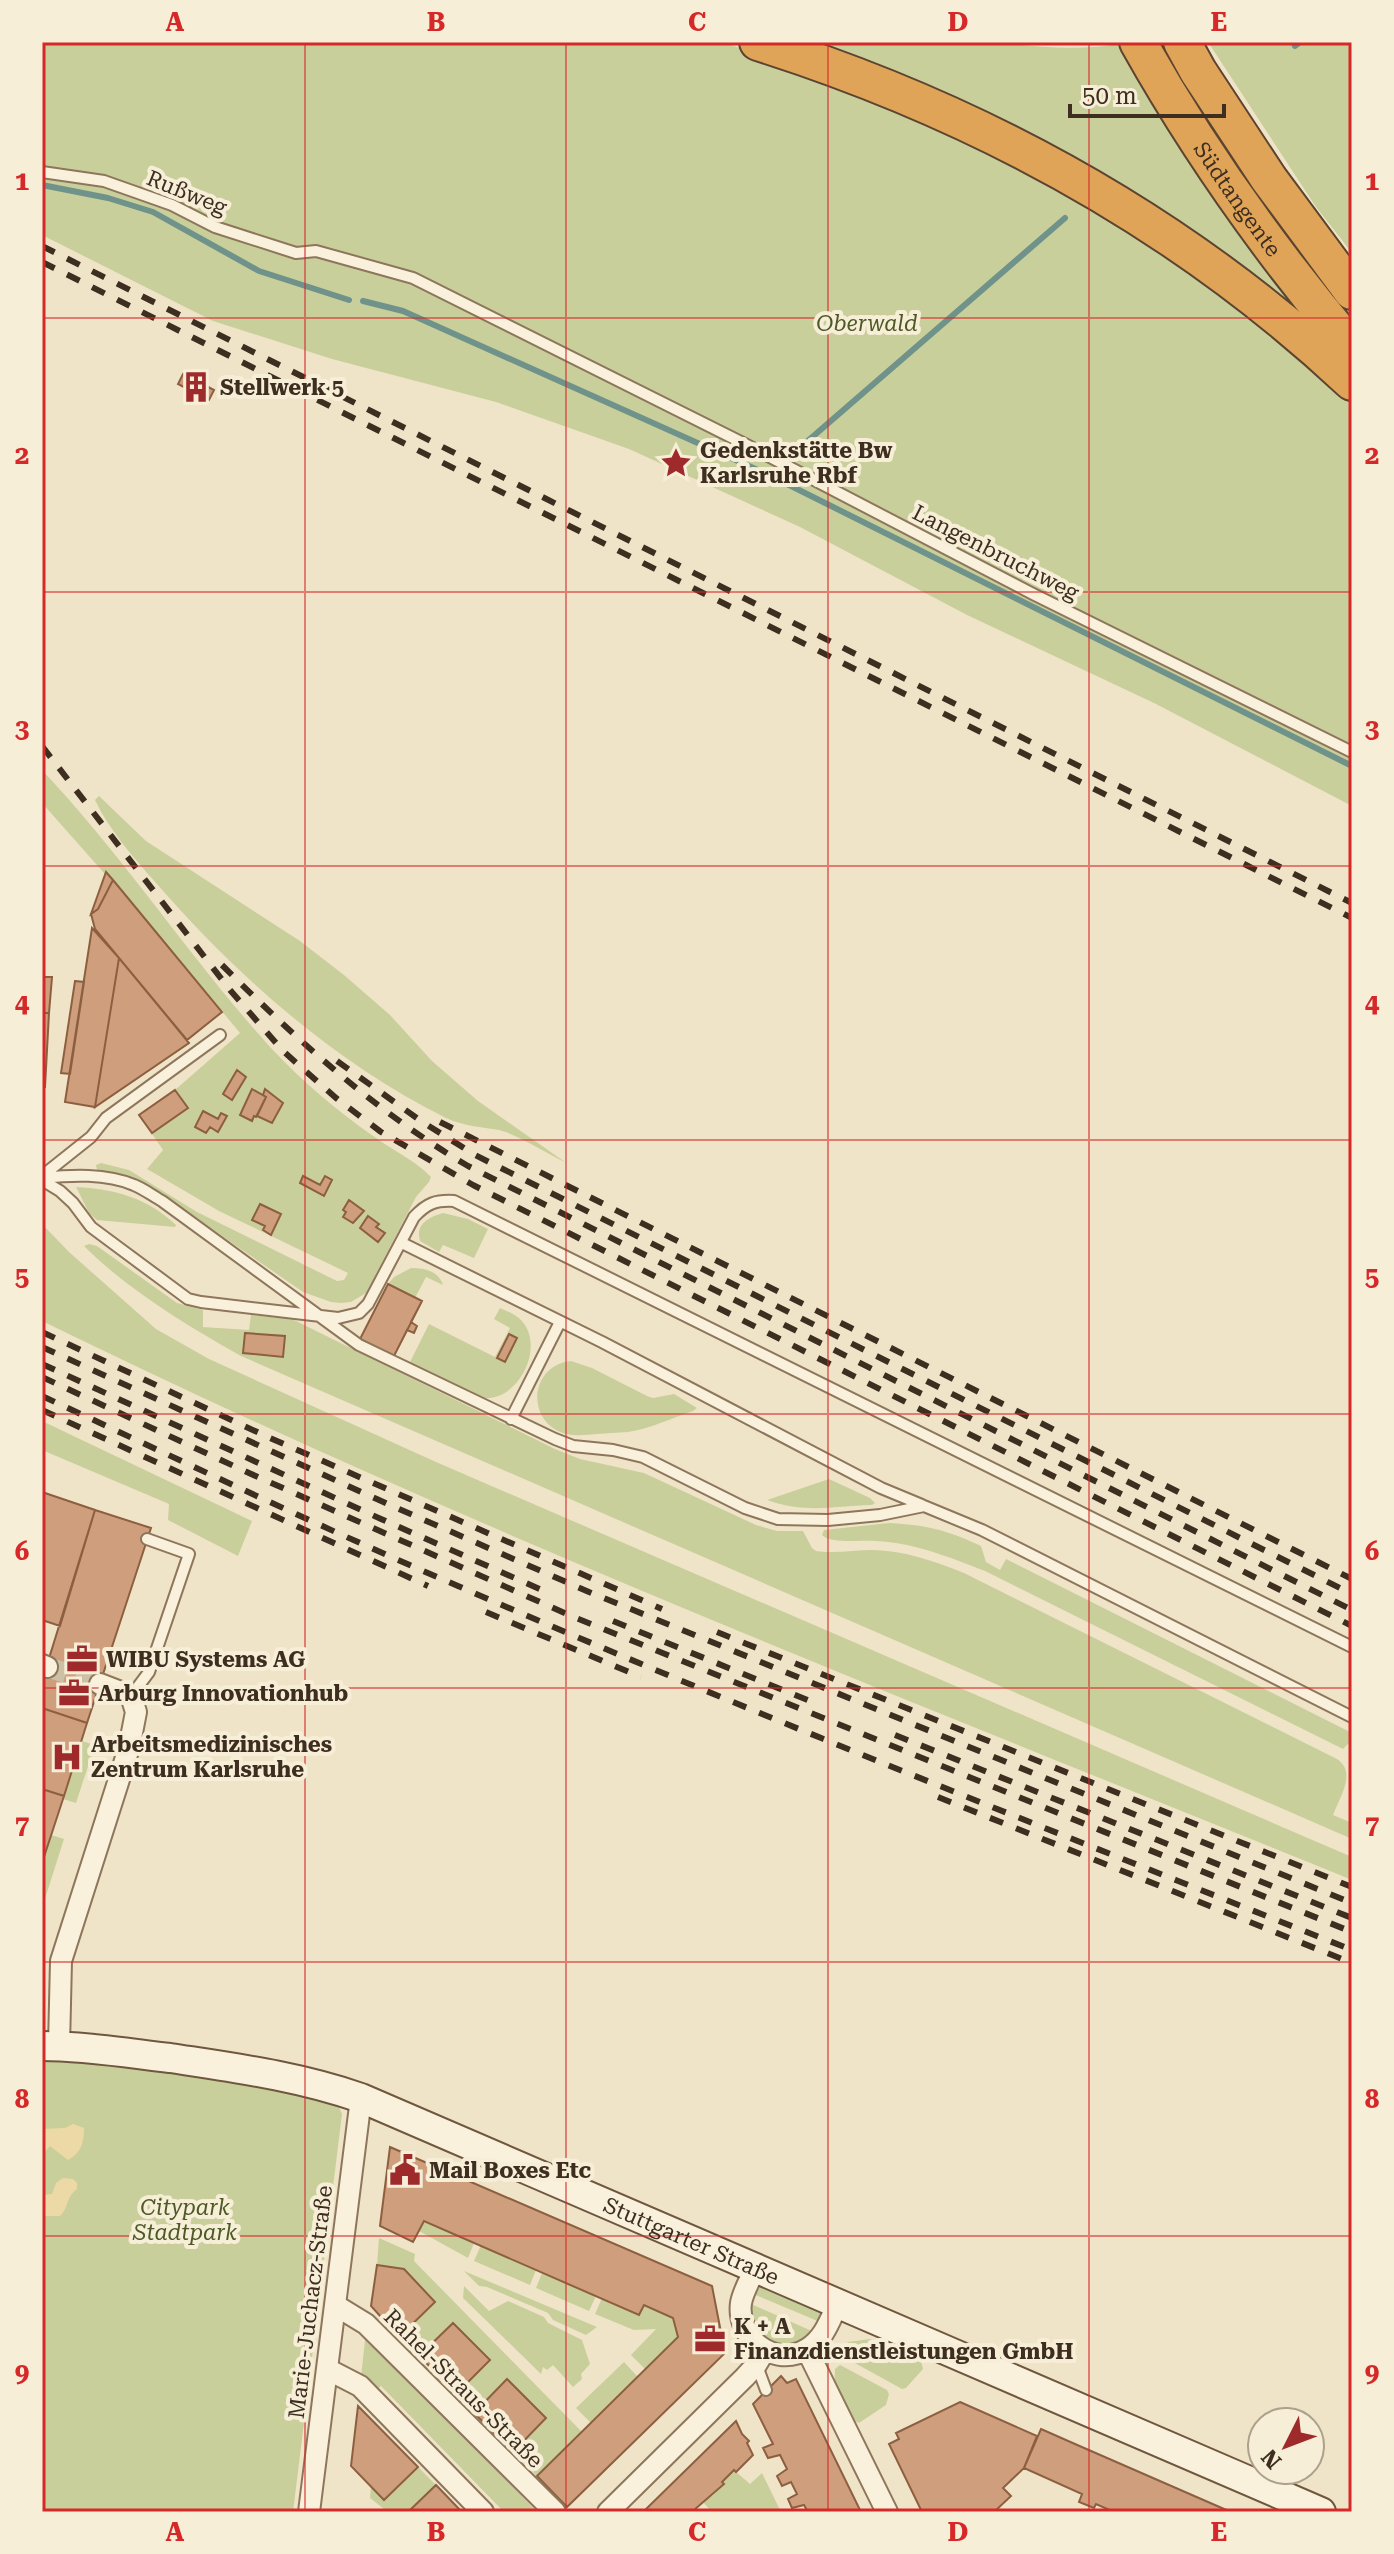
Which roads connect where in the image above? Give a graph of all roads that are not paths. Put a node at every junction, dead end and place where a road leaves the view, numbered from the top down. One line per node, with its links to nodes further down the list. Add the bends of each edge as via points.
1 (758, 42): 8 (highway, via 914,98 1086,184 1168,234 1244,290)
2 (1138, 42): 7 (highway, Südtangente, via 1232,193)
3 (1182, 42): 6 (highway, Südtangente, via 1269,179)
4 (42, 172): 5 (lane, Rußweg, via 104,181 215,227 296,253)
5 (316, 251): 9 (lane, Langenbruchweg, via 413,278)
6 (1352, 291)
7 (1352, 348)
8 (1352, 382)
9 (1352, 752)
10 (220, 1035): 11 (lane, via 106,1118)
11 (42, 1178): 13 (lane, via 72,1175 133,1184); 13 (lane, via 73,1203 91,1227 188,1299)
12 (402, 1243): 13 (lane, via 359,1313 338,1318); 14 (lane); 18 (lane, via 424,1206 437,1200 474,1208)
13 (317, 1314): 15 (lane, via 359,1345)
14 (560, 1322): 15 (lane); 16 (lane)
15 (511, 1419): 16 (lane, via 573,1446 643,1457 778,1519 828,1520)
16 (924, 1506): 21 (lane, via 982,1530)
17 (147, 1539): 20 (lane, via 189,1554 149,1672)
18 (1352, 1647)
19 (100, 1684): 20 (street)
20 (131, 1696): 22 (street, via 136,1712 129,1748 61,1961)
21 (1352, 1717)
22 (51, 2046): 23 (main road, Stuttgarter Straße, via 261,2072)
23 (361, 2098): 24 (main road, Stuttgarter Straße); 26 (street, Marie-Juchacz-Straße)
24 (755, 2268): 25 (main road, Stuttgarter Straße); 28 (street, via 742,2300 742,2320)
25 (838, 2303): 27 (street); 36 (main road, Stuttgarter Straße)
26 (335, 2305): 29 (street, Marie-Juchacz-Straße); 33 (street, Rahel-Straus-Straße, via 366,2324)
27 (807, 2350): 28 (street); 35 (street)
28 (760, 2358): 30 (lane); 34 (street)
29 (327, 2369): 31 (street, Marie-Juchacz-Straße); 32 (street, via 360,2386)
30 (766, 2390)
31 (309, 2512)
32 (483, 2512)
33 (555, 2512)
34 (608, 2512)
35 (887, 2512)
36 (1321, 2512)

